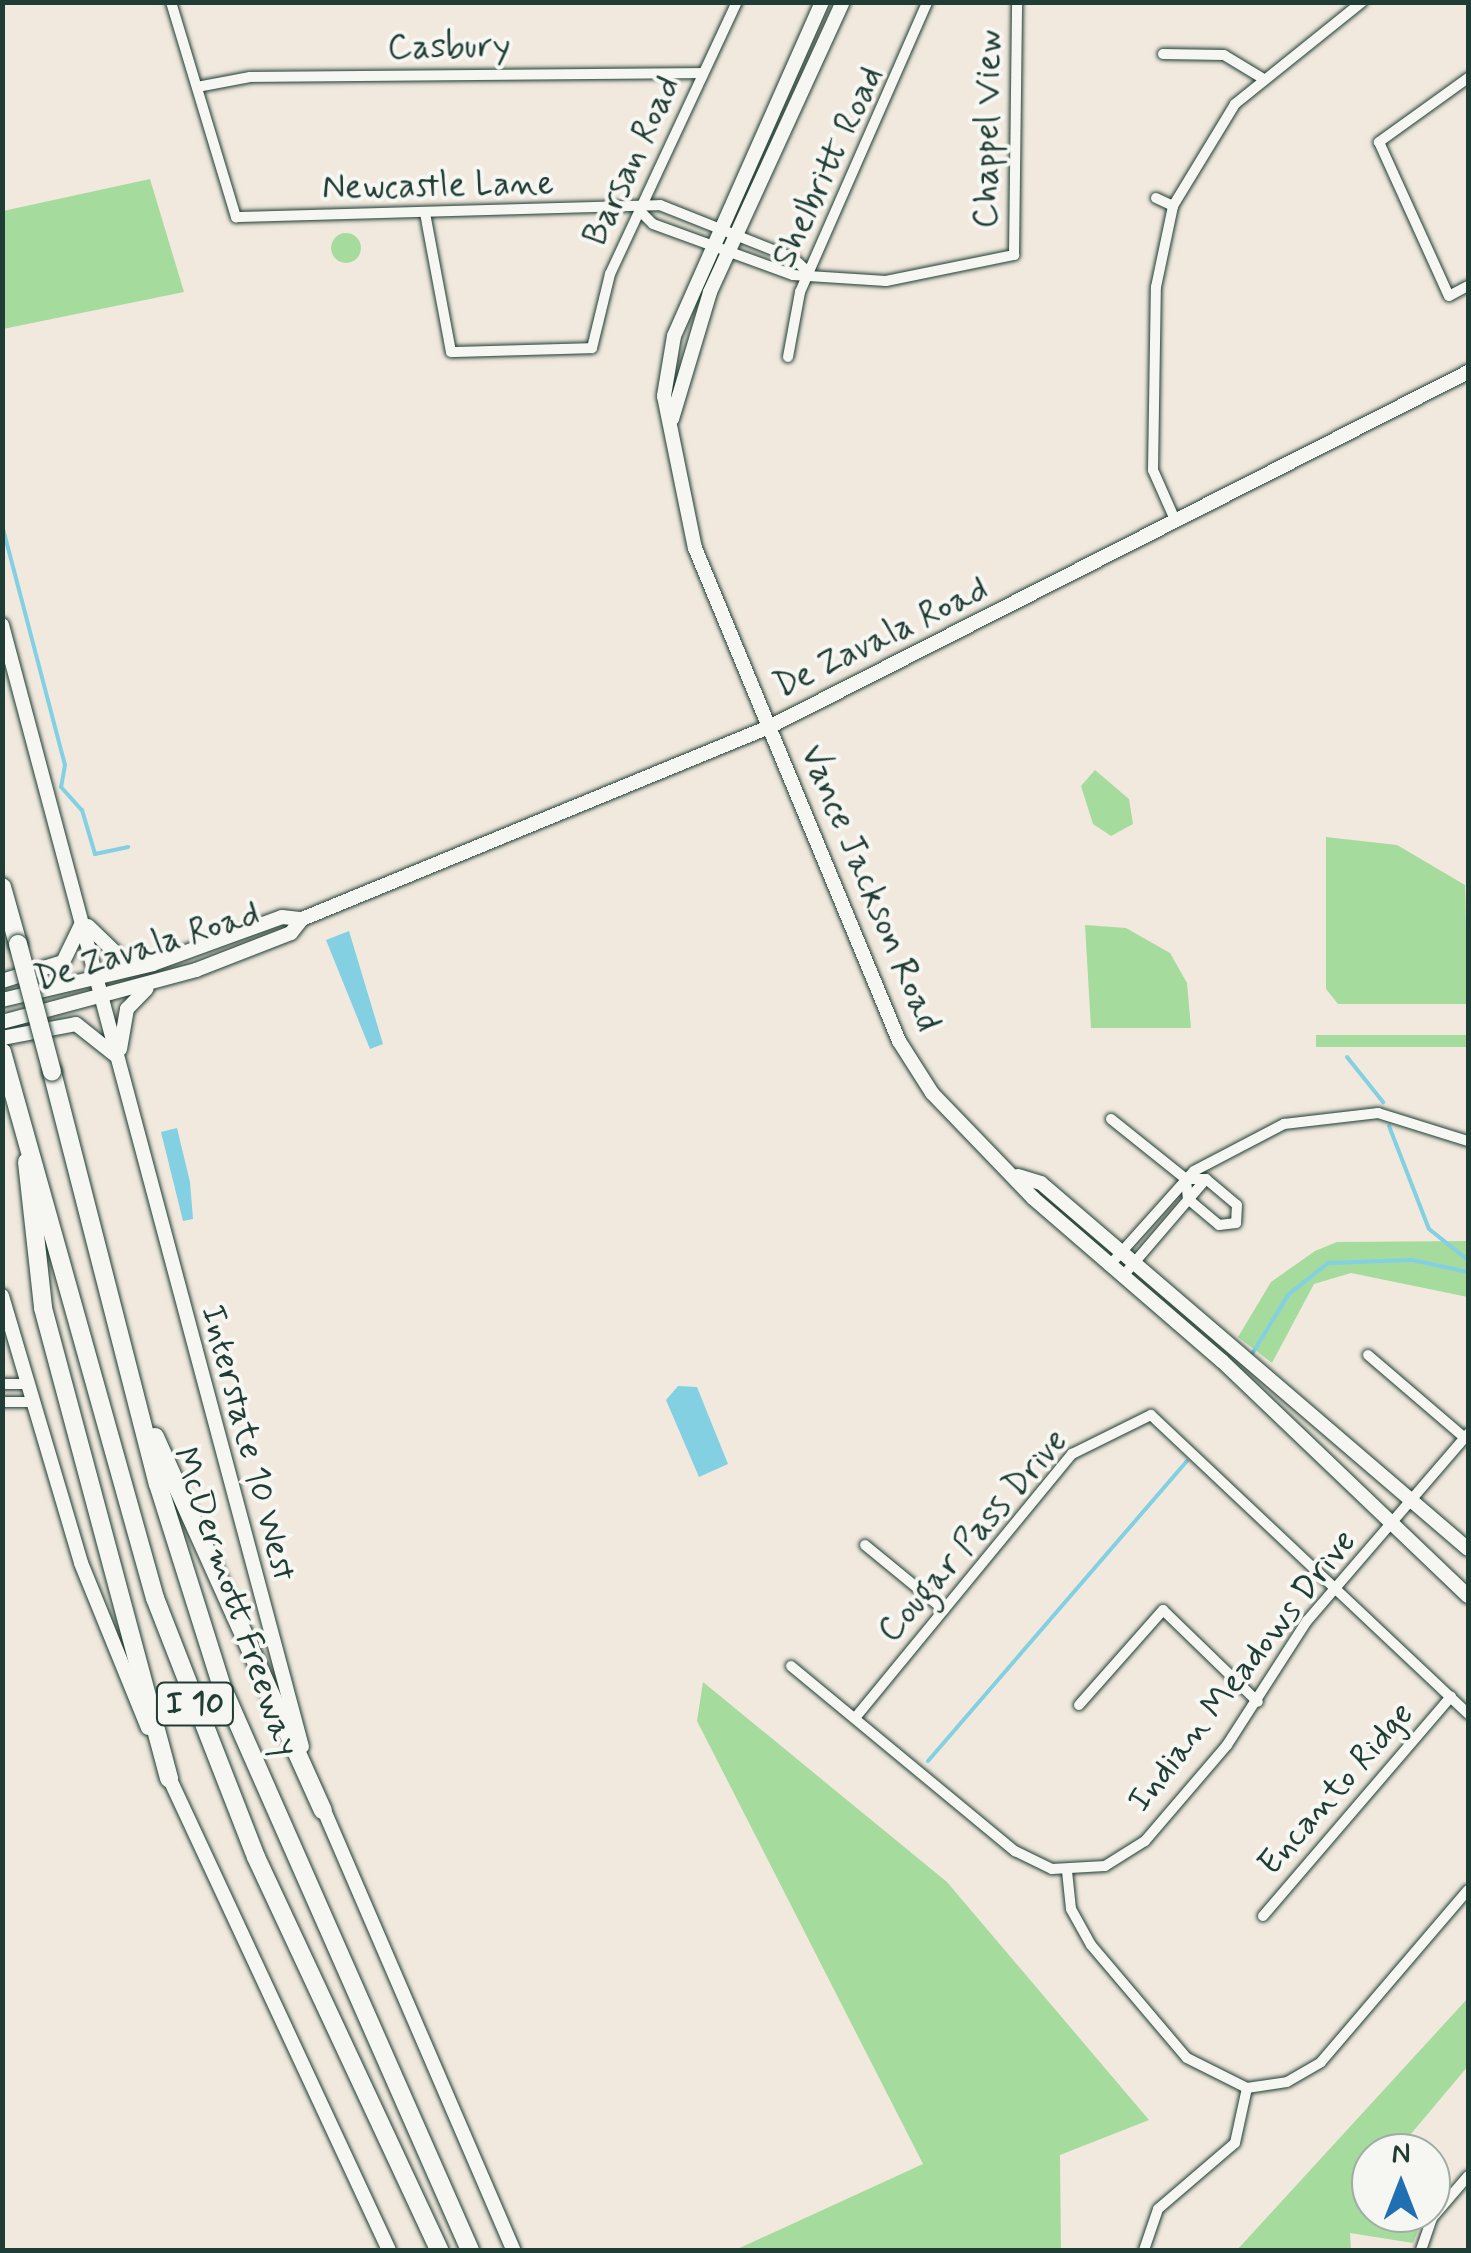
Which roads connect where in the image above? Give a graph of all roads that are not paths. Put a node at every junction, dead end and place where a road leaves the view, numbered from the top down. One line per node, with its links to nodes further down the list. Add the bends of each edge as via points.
1 (170, 2): 12 (street)
2 (737, 2): 9 (street, Barsan Road)
3 (822, 2): 18 (main road, Vance Jackson Road)
4 (843, 2): 20 (main road, Vance Jackson Road)
5 (927, 2): 26 (street, Shelbritt Road)
6 (1017, 2): 24 (street, Chappel View)
7 (1362, 2): 10 (street)
8 (1163, 54): 10 (street, via 1224,55)
9 (704, 73): 12 (street, Casbury, via 250,77); 16 (street, Barsan Road)
10 (1262, 78): 14 (street, via 1214,130)
11 (1468, 78): 27 (street, via 1379,142 1449,296)
12 (197, 87): 17 (street, Newcastle Lane, via 236,217)
13 (1156, 198): 14 (street)
14 (1173, 206): 31 (street, via 1156,287 1153,470)
15 (676, 209): 16 (street, Newcastle Lane); 18 (street, Newcastle Lane); 19 (street)
16 (640, 211): 17 (street, Newcastle Lane); 17 (street, Barsan Road, via 610,274 592,348 451,352); 19 (street, Newcastle Lane)
17 (425, 213)
18 (720, 225): 20 (street, Newcastle Lane); 21 (main road, Vance Jackson Road)
19 (671, 228): 21 (street, Newcastle Lane)
20 (738, 233): 22 (main road, Vance Jackson Road); 23 (street, Newcastle Lane)
21 (712, 242): 22 (street, Newcastle Lane); 30 (main road, Vance Jackson Road, via 674,336 664,396)
22 (731, 249): 25 (street, Newcastle Lane); 30 (main road, Vance Jackson Road)
23 (780, 252): 25 (street); 26 (street, Newcastle Lane)
24 (1014, 256): 26 (street, Newcastle Lane, via 886,281)
25 (773, 266): 26 (street, Newcastle Lane)
26 (809, 273): 28 (street, Shelbritt Road, via 789,320)
27 (1468, 286)
28 (788, 356)
29 (1468, 372): 31 (main road, De Zavala Road)
30 (672, 419): 33 (main road, Vance Jackson Road, via 688,532)
31 (1176, 522): 33 (main road, De Zavala Road)
32 (2, 625): 35 (main road, Interstate 10 West)
33 (770, 726): 36 (main road, De Zavala Road); 51 (main road, Vance Jackson Road, via 899,1042 939,1101)
34 (2, 887): 61 (highway, McDermott Freeway / I 10, bridge)
35 (82, 919): 37 (main road, via 120,957); 38 (main road, Interstate 10 West); 39 (main road, via 63,962)
36 (302, 919): 37 (main road, De Zavala Road, via 282,917); 40 (main road, De Zavala Road, via 291,933)
37 (153, 964): 38 (main road, De Zavala Road)
38 (97, 977): 41 (main road, Interstate 10 West); 42 (main road, De Zavala Road)
39 (2, 981)
40 (151, 984): 41 (main road, De Zavala Road); 46 (main road, via 127,1009)
41 (102, 998): 43 (main road, De Zavala Road); 46 (main road, Interstate 10 West)
42 (2, 1000)
43 (2, 1022)
44 (2, 1038): 46 (main road, via 76,1024)
45 (2, 1052): 48 (highway, McDermott Freeway / I 10)
46 (118, 1060): 81 (main road, Interstate 10 West)
47 (1111, 1120): 52 (street)
48 (24, 1132): 80 (highway, via 43,1308); 88 (highway, McDermott Freeway / I 10, via 154,1598 250,1841)
49 (1468, 1140): 50 (street, via 1402,1117 1331,1114 1263,1133)
50 (1214, 1163): 52 (street); 53 (street)
51 (1018, 1176): 55 (main road, Vance Jackson Road, via 1041,1183); 57 (main road, Vance Jackson Road)
52 (1186, 1179): 53 (street); 54 (street); 55 (street)
53 (1206, 1179): 54 (street); 54 (street, via 1237,1205 1236,1223 1219,1225)
54 (1188, 1199): 56 (street)
55 (1120, 1252): 56 (main road, Vance Jackson Road); 57 (street)
56 (1133, 1264): 58 (street); 67 (main road, Vance Jackson Road)
57 (1109, 1266): 58 (main road, Vance Jackson Road)
58 (1122, 1277): 68 (main road, Vance Jackson Road)
59 (2, 1296): 63 (main road)
60 (1368, 1355): 66 (street)
61 (125, 1365): 81 (highway); 89 (highway, McDermott Freeway / I 10, via 222,1687)
62 (2, 1384): 63 (street)
63 (28, 1384): 65 (main road)
64 (2, 1402): 65 (street)
65 (33, 1402): 80 (main road, via 81,1562)
66 (1466, 1436): 67 (street, Indian Meadows Drive)
67 (1410, 1502): 68 (street, Indian Meadows Drive); 70 (main road, Vance Jackson Road)
68 (1394, 1521): 71 (street, Indian Meadows Drive); 72 (main road, Vance Jackson Road)
69 (866, 1545): 73 (street)
70 (1468, 1549)
71 (1338, 1586): 73 (street, Cougar Pass Drive, via 1151,1415 1072,1454); 75 (street); 76 (street, Indian Meadows Drive)
72 (1468, 1596)
73 (944, 1610): 79 (street, Cougar Pass Drive)
74 (791, 1666): 79 (street)
75 (1452, 1697): 78 (street); 84 (street, Encanto Ridge)
76 (1258, 1702): 77 (street, via 1163,1610); 82 (street, Indian Meadows Drive, via 1145,1841 1105,1866)
77 (1080, 1706)
78 (1468, 1714)
79 (855, 1718): 82 (street, via 1015,1851)
80 (169, 1778): 87 (main road)
81 (323, 1810): 90 (main road, Interstate 10 West)
82 (1067, 1871): 85 (street, via 1072,1909 1090,1945 1186,2058)
83 (1468, 1890): 85 (street, via 1321,2062 1287,2082)
84 (1263, 1916)
85 (1247, 2088): 91 (street, via 1235,2144 1158,2208)
86 (1468, 2176): 92 (street, via 1432,2218)
87 (389, 2250)
88 (439, 2250)
89 (470, 2250)
90 (513, 2250)
91 (1144, 2250)
92 (1421, 2250)

